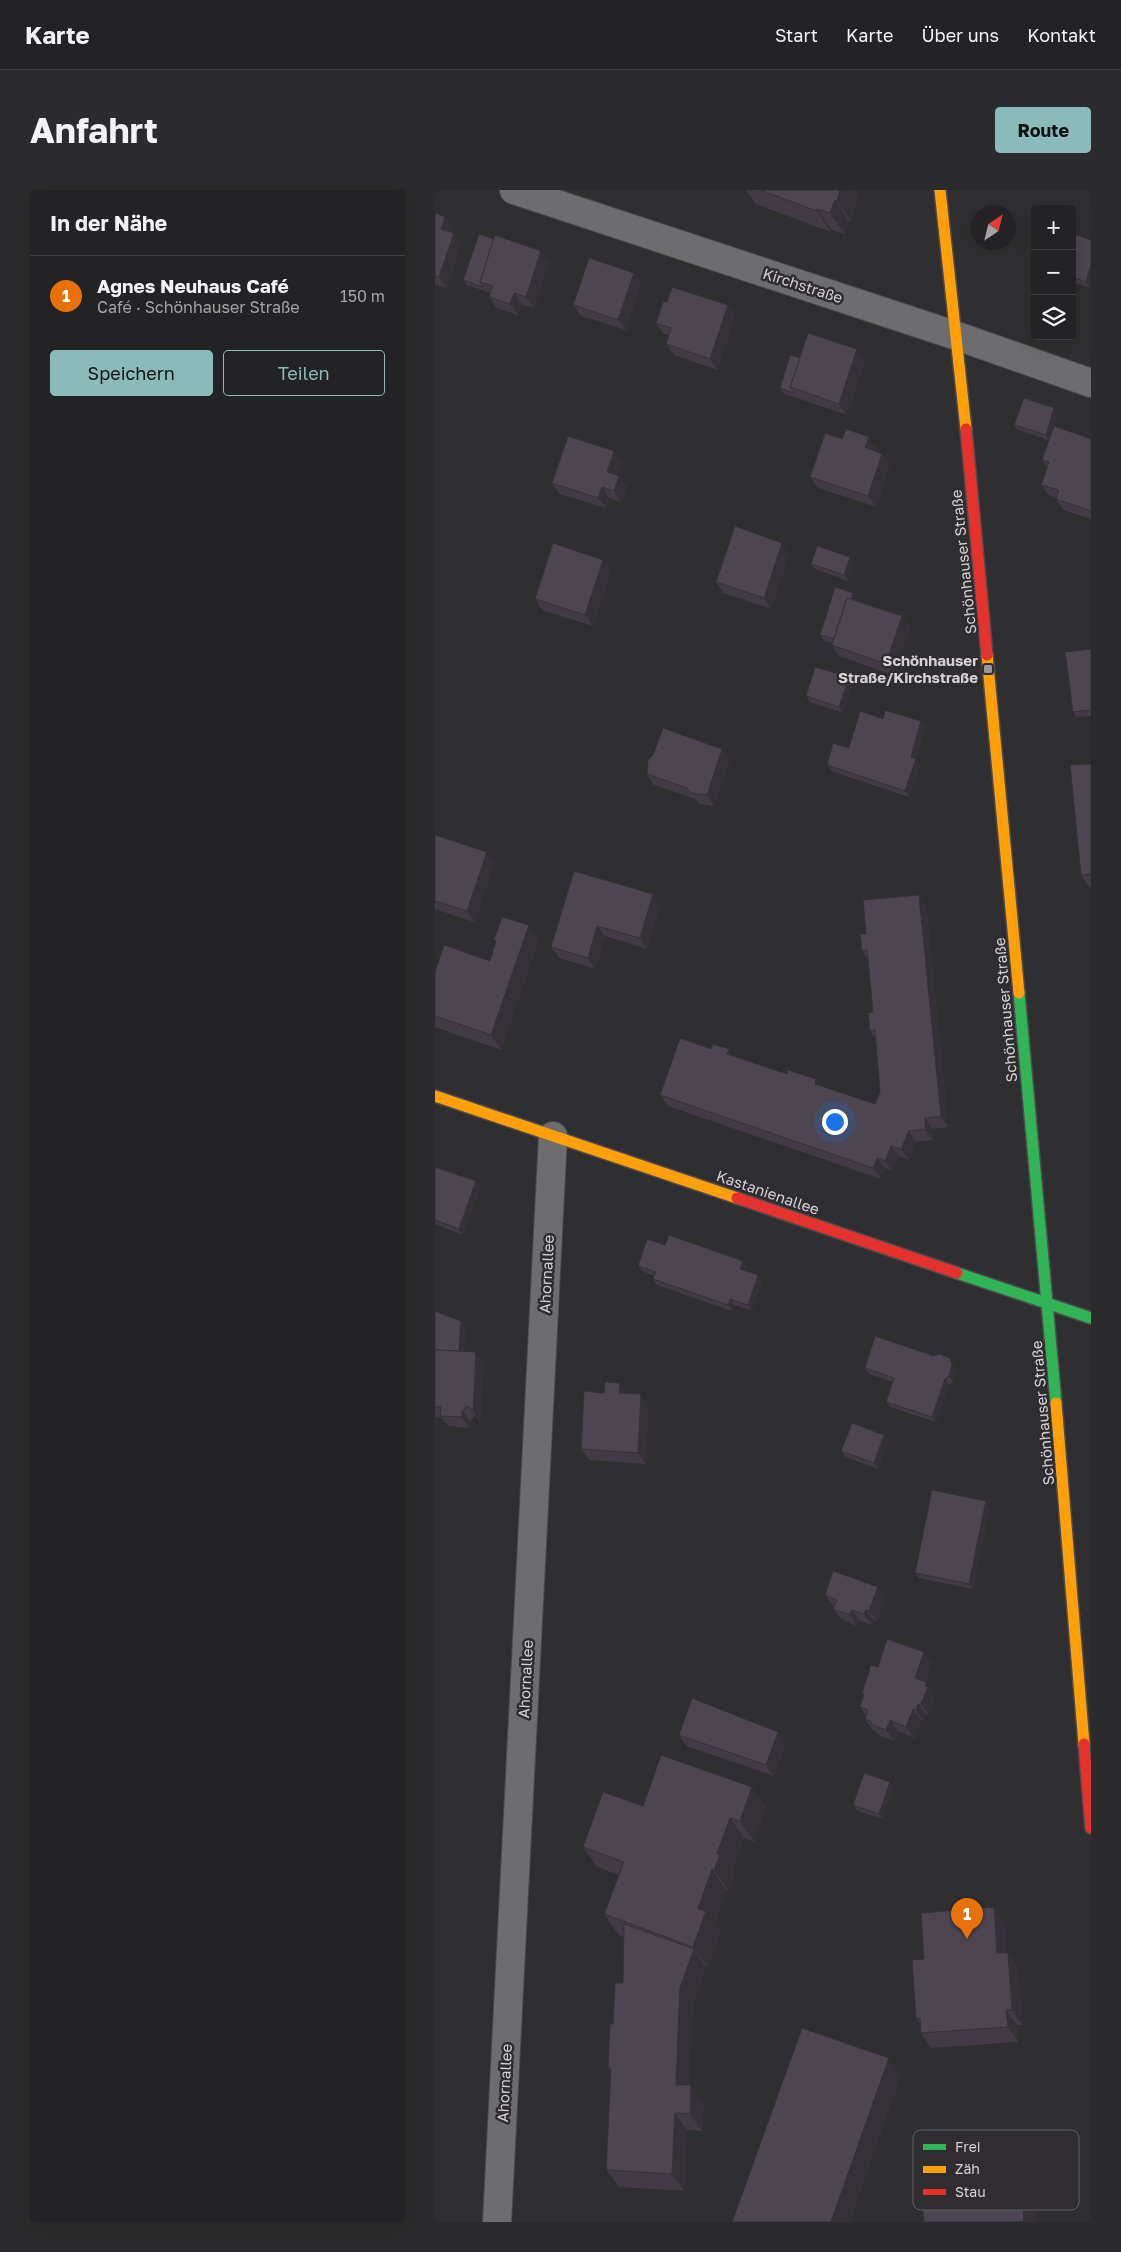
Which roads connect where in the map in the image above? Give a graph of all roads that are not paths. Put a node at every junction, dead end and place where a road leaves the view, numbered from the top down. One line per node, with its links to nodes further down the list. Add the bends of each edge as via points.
1 (514, 190): 3 (street, Kirchstraße)
2 (940, 190): 3 (street, Schönhauser Straße)
3 (957, 336): 4 (street, Kirchstraße); 7 (street, Schönhauser Straße)
4 (1091, 383)
5 (435, 1096): 6 (street, Kastanienallee)
6 (553, 1136): 7 (street, Kastanienallee); 10 (street, Ahornallee)
7 (1048, 1304): 8 (street, Kastanienallee); 9 (street, Schönhauser Straße)
8 (1091, 1318)
9 (1091, 1828)
10 (497, 2222)

